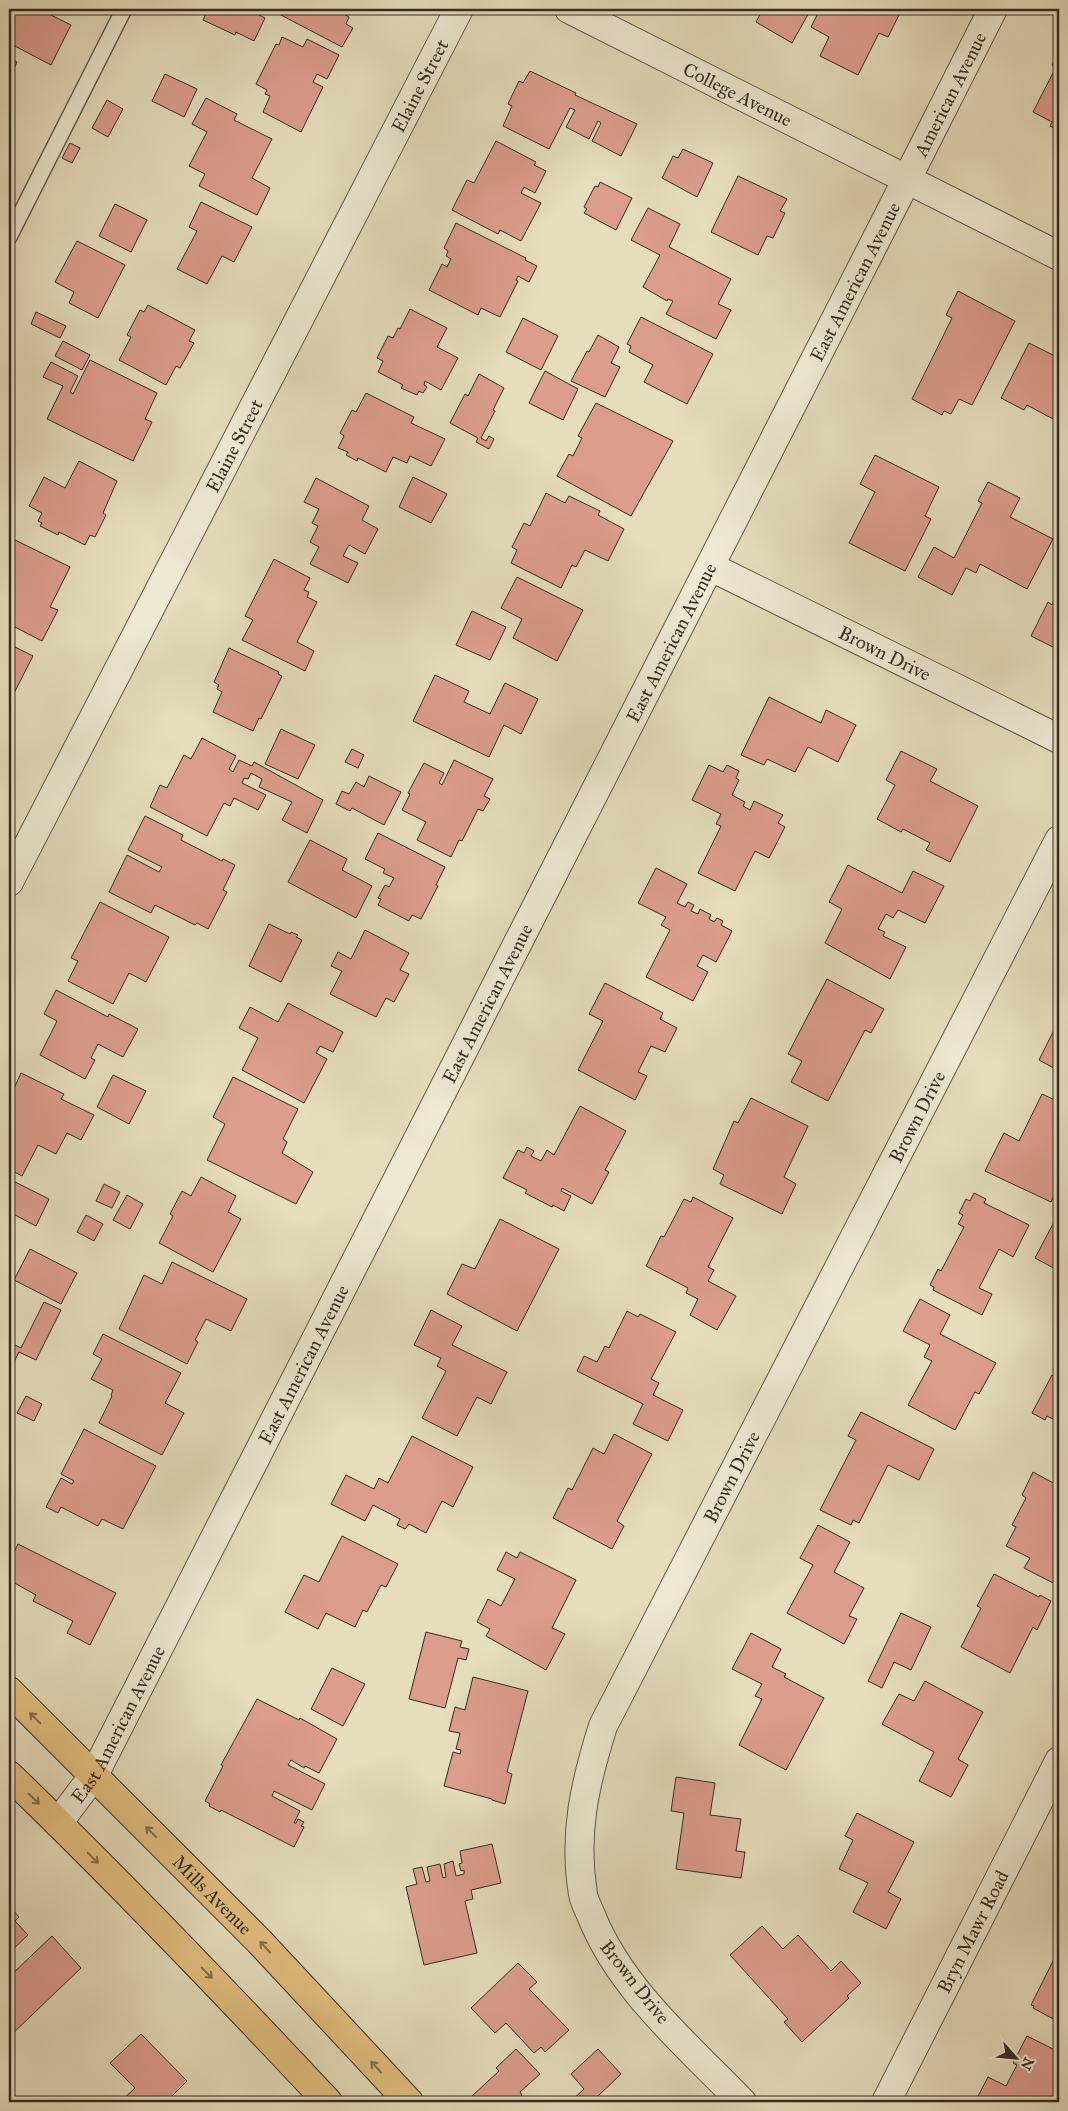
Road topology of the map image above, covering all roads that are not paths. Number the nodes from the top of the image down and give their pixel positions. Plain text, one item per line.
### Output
1 (124, 9) edge
2 (459, 9) edge
3 (569, 9) edge
4 (993, 9) edge
5 (907, 179) junction
6 (9, 237) edge
7 (1059, 256) edge
8 (711, 567) junction
9 (1059, 739) edge
10 (1059, 840) edge
11 (9, 882) edge
12 (9, 1691) edge
13 (1059, 1761) edge
14 (9, 1775) edge
15 (94, 1775) junction
16 (58, 1823) junction
17 (328, 2102) edge
18 (409, 2102) edge
19 (742, 2102) edge
20 (886, 2102) edge

1 - 6 lane
2 - 11 street, Elaine Street
3 - 5 street, College Avenue
4 - 5 street, American Avenue
5 - 7 street, College Avenue
5 - 8 street, East American Avenue
8 - 9 street, Brown Drive
8 - 15 street, East American Avenue
10 - 19 street, Brown Drive
15 -> 12 main road, Mills Avenue
13 - 20 street, Bryn Mawr Road
14 -> 16 main road
15 - 16 street, East American Avenue
18 -> 15 main road, Mills Avenue
16 -> 17 main road

